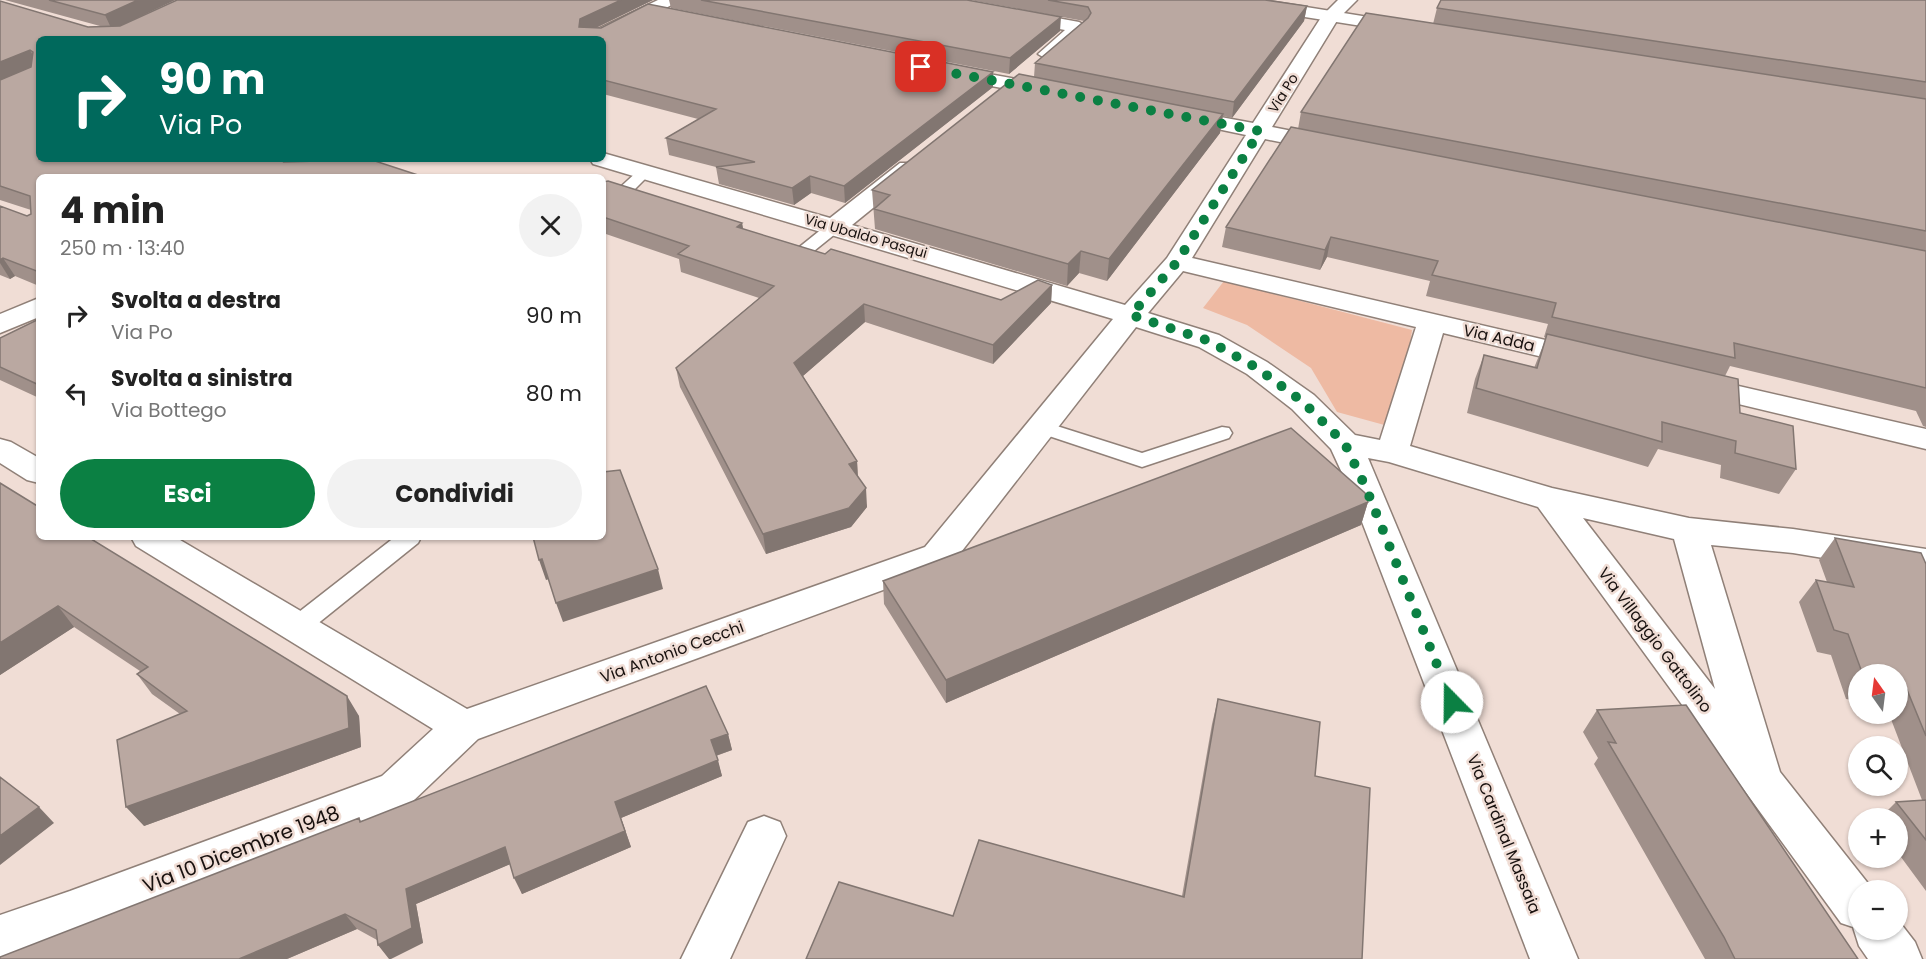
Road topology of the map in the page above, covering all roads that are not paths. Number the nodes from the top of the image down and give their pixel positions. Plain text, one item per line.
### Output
1 (672, 0) edge
2 (929, 0) edge
3 (1229, 0) edge
4 (1339, 8) edge
5 (649, 11) junction
6 (684, 19) edge
7 (1424, 31) edge
8 (597, 36) edge
9 (930, 69) edge
10 (1026, 73) junction
11 (1068, 95) edge
12 (993, 100) edge
13 (1158, 112) edge
14 (1260, 131) junction
15 (1353, 150) edge
16 (928, 152) edge
17 (606, 160) edge
18 (645, 172) junction
19 (655, 206) edge
20 (834, 227) junction
21 (825, 258) edge
22 (1177, 262) junction
23 (36, 307) edge
24 (1131, 315) junction
25 (1432, 322) junction
26 (0, 325) edge
27 (1610, 364) edge
28 (1667, 378) edge
29 (1041, 427) junction
30 (1222, 433) dead end
31 (1926, 439) edge
32 (1345, 444) junction
33 (0, 449) edge
34 (1392, 452) junction
35 (36, 470) edge
36 (1550, 500) junction
37 (1689, 530) junction
38 (153, 540) edge
39 (406, 540) edge
40 (1926, 562) edge
41 (298, 626) junction
42 (463, 727) junction
43 (1761, 780) junction
44 (764, 836) dead end
45 (1848, 894) edge
46 (0, 938) edge
47 (1884, 940) edge
48 (705, 959) edge
49 (1554, 959) edge
50 (1898, 959) edge

1 - 5 street
2 - 10 street
3 - 4 street
4 - 7 street
4 - 14 street, Via Po
5 - 6 street
5 - 8 street
9 - 10 street
10 - 11 street
10 - 12 street
13 - 14 street
14 - 15 street
14 - 22 street, Via Po
16 - 20 street
17 - 18 street, Via Ubaldo Pasqui
18 - 19 lane
18 - 20 street, Via Ubaldo Pasqui
20 - 21 lane
20 - 24 street, Via Ubaldo Pasqui
22 - 24 street, Via Po
22 - 25 street, Via Adda
23 - 26 street
24 - 29 street, Via Antonio Cecchi
24 - 32 street, Via Cardinal Massaia
25 - 27 street, Via Adda
25 - 34 street
28 - 31 street
29 - 30 lane
29 - 42 street, Via Antonio Cecchi
32 - 34 street
32 - 49 street, Via Cardinal Massaia
33 - 35 street
34 - 36 street
36 - 37 street
36 - 43 street, Via Villaggio Gattolino
37 - 40 street
37 - 43 street, Via Villaggio Gattolino
38 - 41 street
39 - 41 lane
41 - 42 street
42 - 46 street, Via 10 Dicembre 1948
43 - 45 street, Via Villaggio Gattolino
44 - 48 street
47 - 50 street

